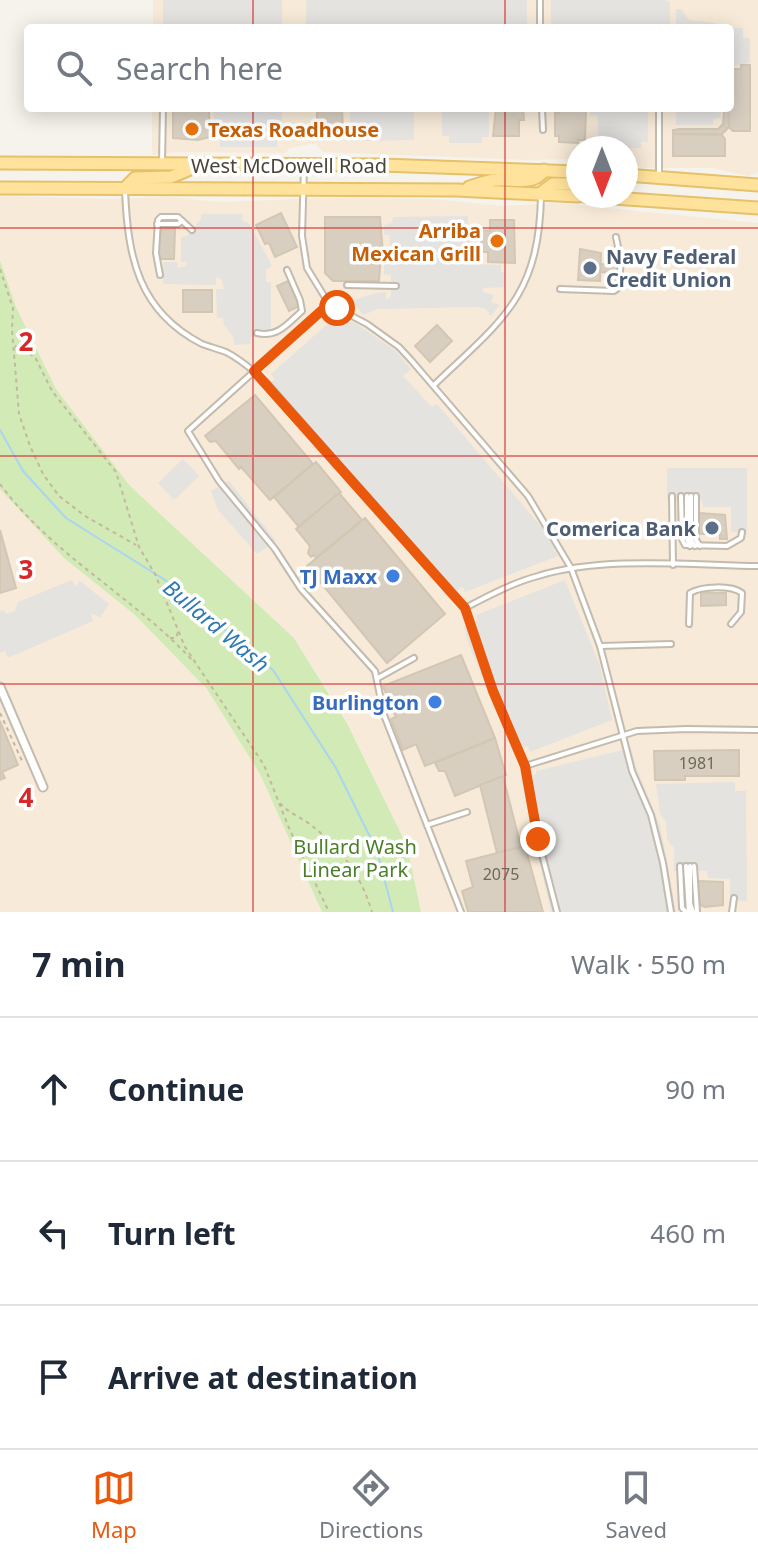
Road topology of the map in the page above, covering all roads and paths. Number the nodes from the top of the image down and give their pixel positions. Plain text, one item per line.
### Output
1 (540, 0) edge
2 (540, 24) edge
3 (163, 112) edge
4 (542, 112) edge
5 (659, 112) edge
6 (543, 130) dead end
7 (0, 163) edge
8 (162, 164) junction
9 (203, 164) junction
10 (304, 165) junction
11 (544, 170) junction
12 (566, 171) edge
13 (638, 176) edge
14 (659, 177) junction
15 (566, 184) edge
16 (758, 185) edge
17 (0, 188) edge
18 (125, 188) junction
19 (303, 189) junction
20 (457, 190) junction
21 (541, 193) junction
22 (566, 195) edge
23 (638, 200) edge
24 (758, 208) edge
25 (192, 230) dead end
26 (616, 237) dead end
27 (0, 269) edge
28 (287, 270) dead end
29 (160, 275) dead end
30 (347, 285) dead end
31 (396, 286) dead end
32 (560, 289) dead end
33 (329, 304) junction
34 (257, 333) dead end
35 (15, 346) junction
36 (25, 350) junction
37 (16, 359) junction
38 (254, 371) junction
39 (434, 386) junction
40 (0, 484) edge
41 (672, 496) dead end
42 (742, 532) dead end
43 (135, 535) junction
44 (131, 542) junction
45 (695, 546) junction
46 (139, 547) junction
47 (673, 565) junction
48 (758, 566) edge
49 (571, 568) junction
50 (465, 608) junction
51 (689, 624) dead end
52 (731, 624) dead end
53 (179, 630) junction
54 (168, 638) junction
55 (671, 644) dead end
56 (600, 646) junction
57 (414, 658) dead end
58 (196, 665) junction
59 (378, 678) junction
60 (0, 687) edge
61 (0, 713) edge
62 (758, 730) edge
63 (621, 734) junction
64 (23, 763) dead end
65 (525, 766) junction
66 (43, 787) dead end
67 (279, 801) junction
68 (467, 812) dead end
69 (294, 814) junction
70 (286, 821) junction
71 (427, 825) junction
72 (734, 898) dead end
73 (329, 912) edge
74 (372, 912) edge
75 (461, 912) edge
76 (557, 912) edge
77 (671, 912) edge
78 (691, 912) edge
79 (732, 912) edge

1 - 2 lane
3 - 8 lane
4 - 6 lane
5 - 14 lane
7 - 8 main road, West McDowell Road
8 - 9 main road, West McDowell Road
9 - 10 main road, West McDowell Road
9 - 18 main road
10 - 11 main road, West McDowell Road
10 - 19 lane
11 - 12 main road, West McDowell Road
11 - 20 main road
13 - 14 main road
14 - 16 main road
15 - 21 main road
17 - 18 main road, West McDowell Road
18 - 19 main road, West McDowell Road
18 - 38 lane
19 - 20 main road, West McDowell Road
19 - 33 lane
20 - 21 main road, West McDowell Road
21 - 22 main road, West McDowell Road
21 - 39 lane
23 - 24 main road, West McDowell Road
25 - 29 lane
26 - 32 lane
27 - 35 path
28 - 34 lane
30 - 31 lane
33 - 38 lane
33 - 39 lane
35 - 36 path
35 - 37 path
36 - 37 path
36 - 43 path
37 - 44 path
38 - 50 lane
38 - 59 lane
39 - 49 lane
40 - 54 path
41 - 47 lane
42 - 45 lane
43 - 44 path
43 - 46 path
44 - 46 path
45 - 45 lane
46 - 53 path
47 - 48 lane
47 - 49 lane
49 - 50 lane
49 - 56 lane
50 - 65 lane
51 - 52 lane
53 - 54 path
53 - 58 path
54 - 58 path
55 - 56 lane
56 - 63 lane
57 - 59 lane
58 - 67 path
59 - 71 lane
60 - 66 street
61 - 64 path
62 - 63 lane
63 - 65 lane
63 - 77 lane
65 - 76 lane
67 - 69 path
67 - 70 path
68 - 71 lane
69 - 70 path
69 - 74 path
70 - 73 path
71 - 75 lane
72 - 79 lane
78 - 78 lane

